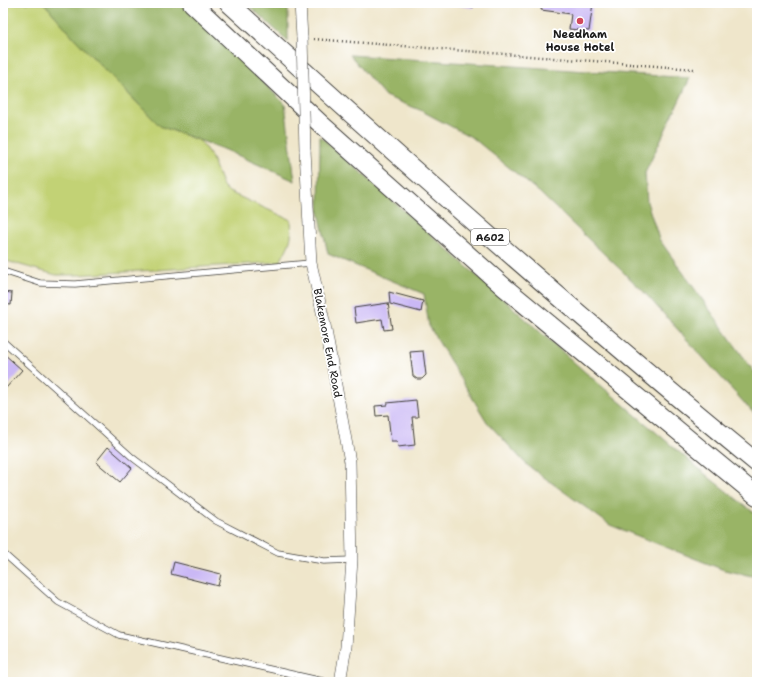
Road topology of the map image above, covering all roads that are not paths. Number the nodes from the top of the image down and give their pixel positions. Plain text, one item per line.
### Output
1 (192, 3) edge
2 (229, 3) edge
3 (300, 3) edge
4 (311, 263) junction
5 (3, 271) edge
6 (3, 341) edge
7 (757, 463) edge
8 (757, 496) edge
9 (3, 553) edge
10 (352, 560) junction
11 (327, 682) edge
12 (340, 682) edge

1 - 8 main road, A602
2 - 7 main road, A602
3 - 4 street, Blakemore End Road, bridge
4 - 5 lane
4 - 10 street, Blakemore End Road
6 - 10 lane
9 - 11 lane
10 - 12 street, Blakemore End Road

